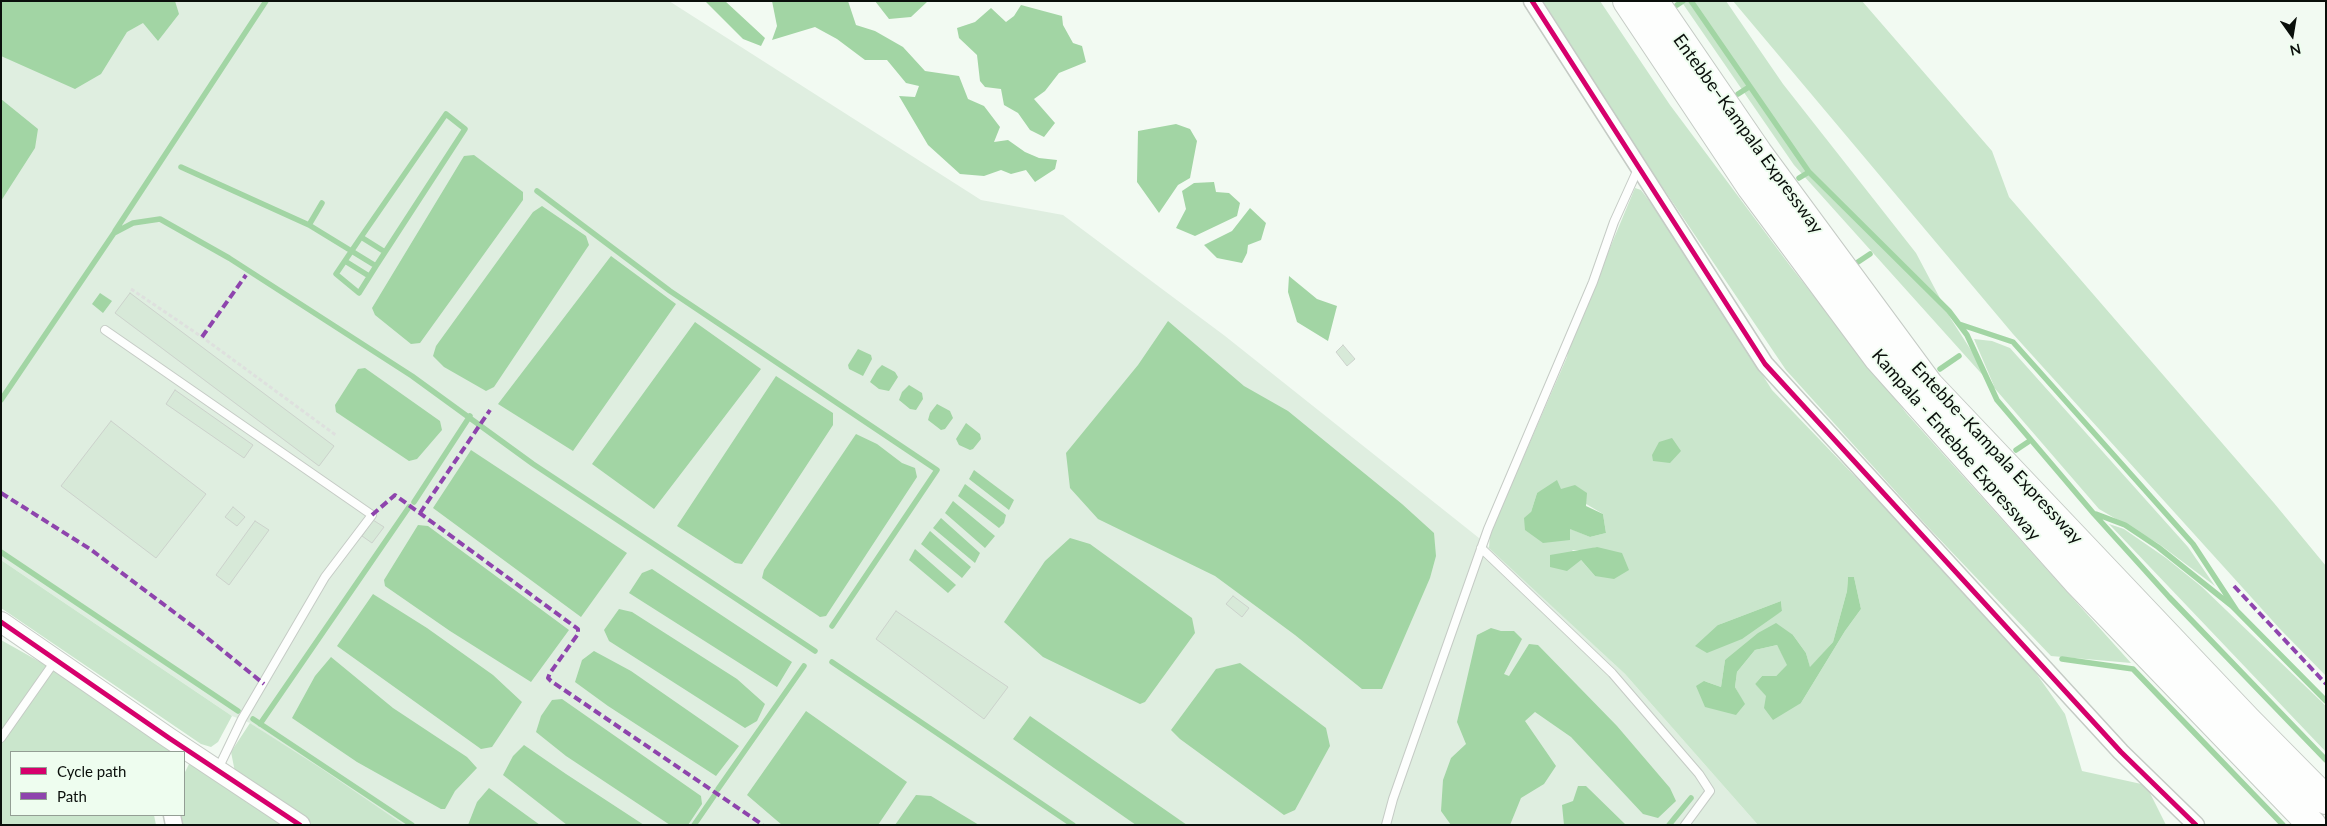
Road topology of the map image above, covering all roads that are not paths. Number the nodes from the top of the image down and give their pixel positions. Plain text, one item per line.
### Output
1 (1532, 1) edge
2 (1615, 1) edge
3 (1627, 1) edge
4 (1654, 1) edge
5 (1644, 29) junction
6 (1638, 169) junction
7 (105, 330) dead end
8 (1481, 548) junction
9 (1, 622) edge
10 (57, 659) junction
11 (1, 738) edge
12 (169, 745) edge
13 (181, 751) edge
14 (185, 753) edge
15 (218, 769) junction
16 (2326, 800) edge
17 (300, 825) edge
18 (1386, 825) edge
19 (1685, 825) edge
20 (2196, 825) edge
21 (2312, 825) edge

1 - 6 street
2 - 5 highway
3 - 5 highway, Kampala - Entebbe Expressway
4 - 16 highway, Entebbe–Kampala Expressway
5 - 21 highway, Kampala - Entebbe Expressway
6 - 8 lane
6 - 20 street
7 - 15 lane
8 - 18 lane
8 - 19 lane
9 - 10 street
10 - 11 lane
10 - 12 street
12 - 13 street
14 - 15 street
15 - 17 street

